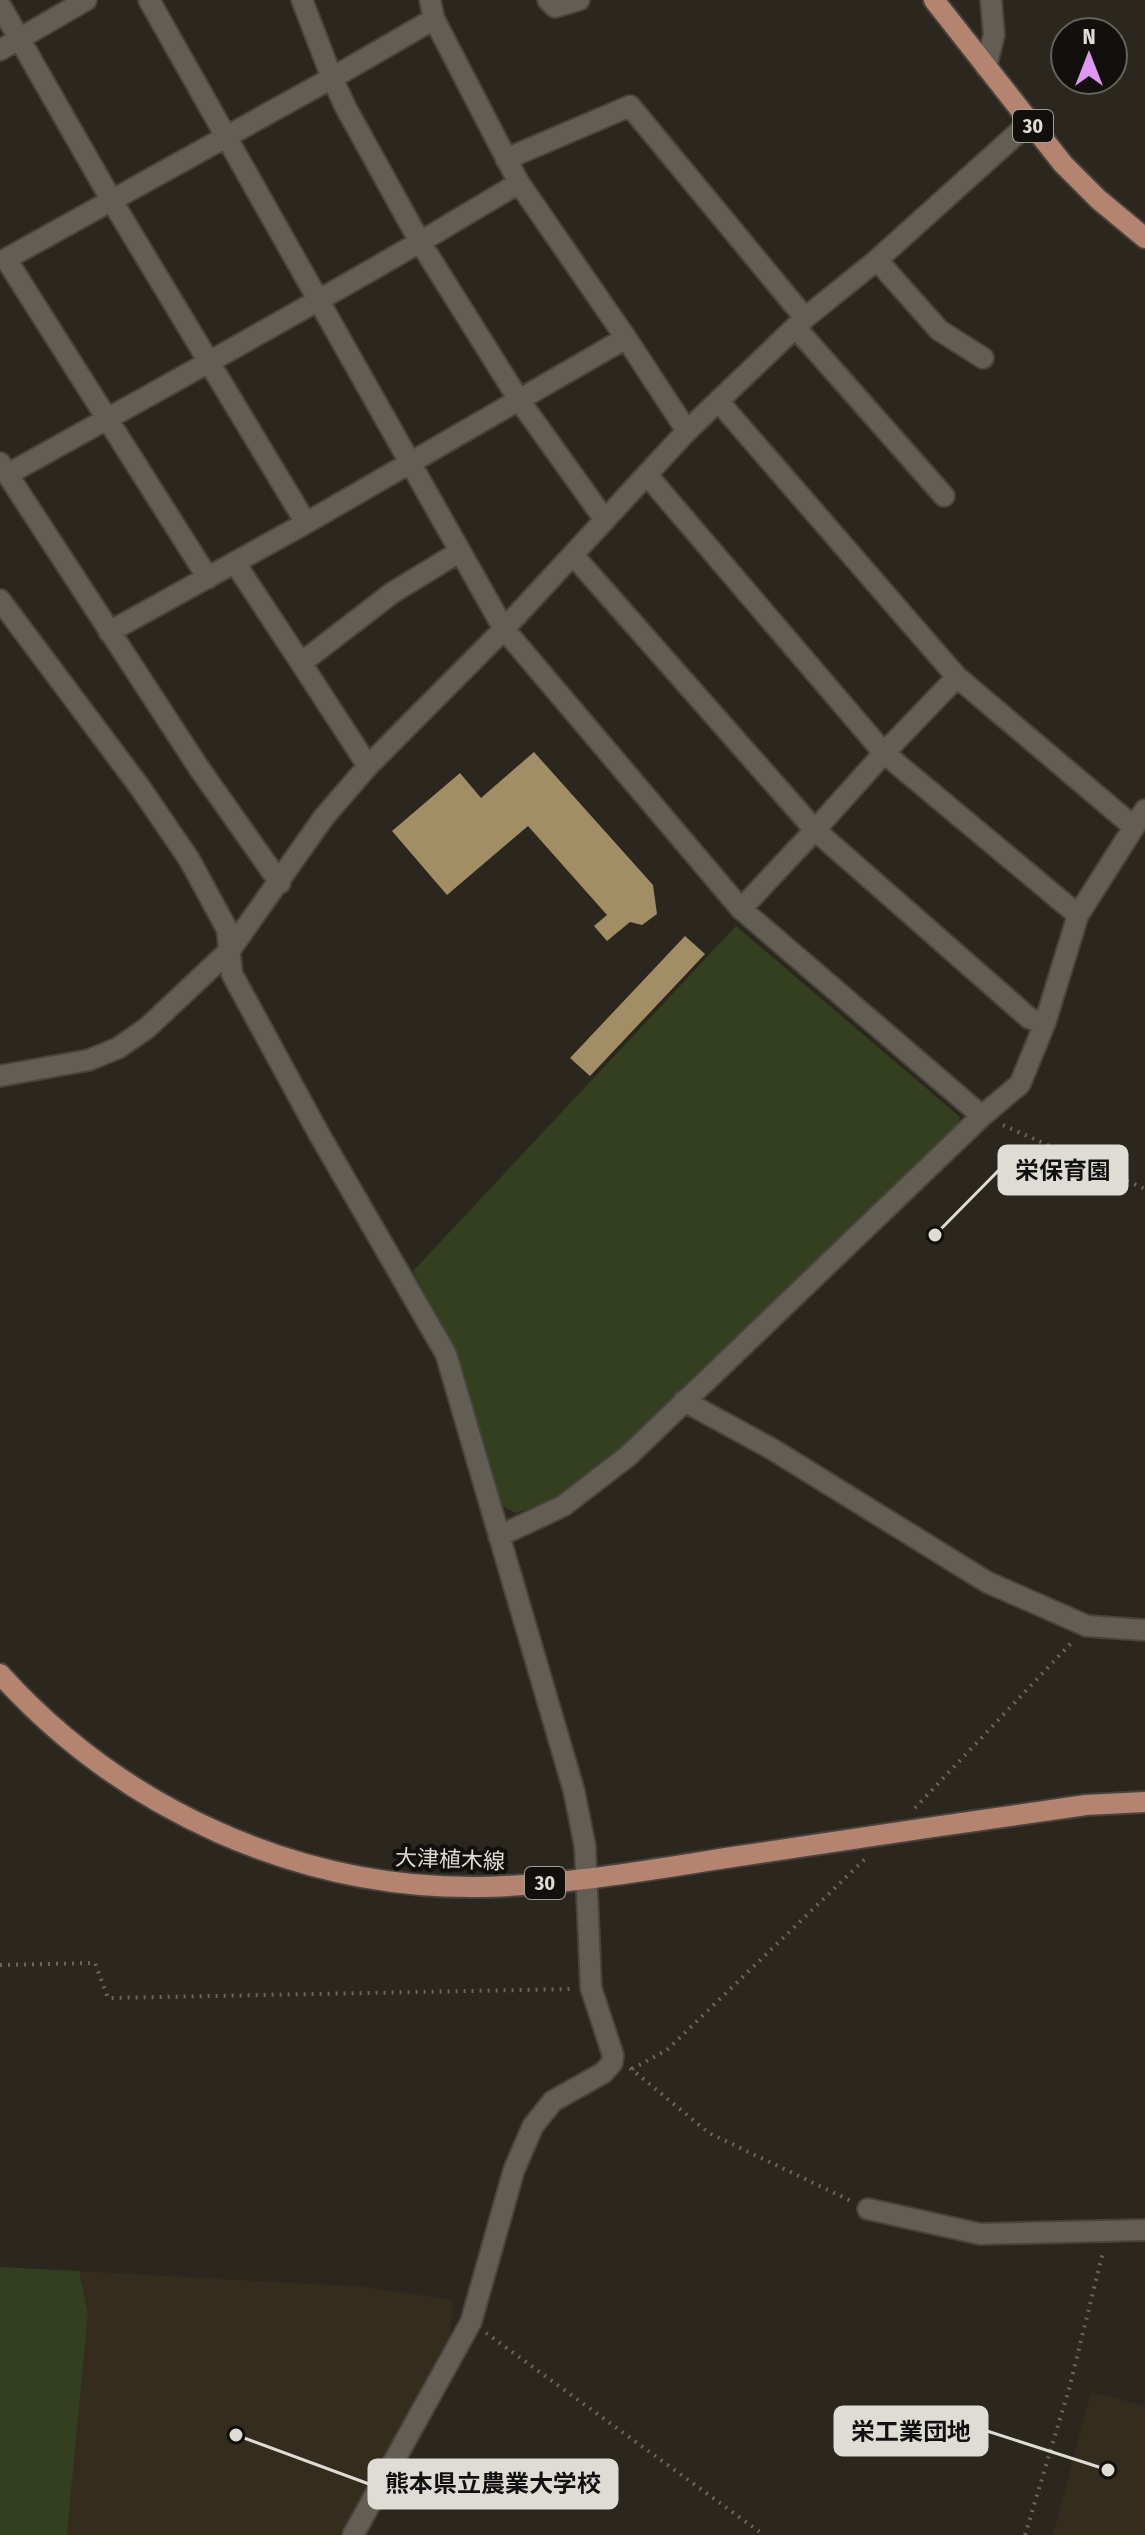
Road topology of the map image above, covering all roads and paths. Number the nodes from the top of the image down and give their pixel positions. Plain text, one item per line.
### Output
1 (86, 0) edge
2 (149, 0) edge
3 (302, 0) edge
4 (548, 0) edge
5 (579, 0) edge
6 (934, 0) edge
7 (991, 0) edge
8 (0, 5) edge
9 (432, 10) edge
10 (18, 40) junction
11 (0, 50) edge
12 (986, 67) junction
13 (332, 78) junction
14 (1030, 122) junction
15 (226, 137) junction
16 (506, 159) junction
17 (519, 183) junction
18 (112, 201) junction
19 (1145, 238) edge
20 (420, 242) junction
21 (2, 257) edge
22 (877, 260) junction
23 (319, 300) junction
24 (801, 323) junction
25 (626, 338) junction
26 (983, 358) dead end
27 (209, 362) junction
28 (519, 400) junction
29 (719, 402) junction
30 (108, 419) junction
31 (687, 431) junction
32 (409, 464) junction
33 (4, 468) edge
34 (647, 475) junction
35 (944, 496) dead end
36 (605, 520) junction
37 (306, 523) junction
38 (459, 552) junction
39 (573, 555) junction
40 (235, 563) junction
41 (208, 578) junction
42 (0, 600) edge
43 (504, 629) junction
44 (109, 632) junction
45 (301, 663) junction
46 (957, 677) junction
47 (884, 753) junction
48 (368, 766) junction
49 (1140, 819) edge
50 (815, 830) junction
51 (280, 883) junction
52 (741, 909) junction
53 (1078, 915) junction
54 (230, 950) junction
55 (1045, 1023) junction
56 (0, 1076) edge
57 (982, 1116) junction
58 (1145, 1189) edge
59 (684, 1401) junction
60 (499, 1536) junction
61 (1145, 1630) edge
62 (0, 1674) edge
63 (1145, 1802) edge
64 (587, 1879) junction
65 (0, 1965) edge
66 (591, 1988) junction
67 (632, 2069) dead end
68 (868, 2209) joint
69 (1109, 2229) junction
70 (1145, 2230) edge
71 (471, 2322) junction
72 (353, 2535) edge
73 (764, 2535) edge
74 (1025, 2535) edge

1 - 10 street
2 - 15 street
3 - 13 street
4 - 5 street
6 - 12 main road, 30
7 - 12 street
8 - 10 street
9 - 13 street
9 - 16 street
10 - 11 street
10 - 18 street
12 - 14 main road, 30
13 - 15 street
13 - 20 street
14 - 19 main road, 30
14 - 22 street
15 - 18 street
15 - 23 street
16 - 17 street
16 - 24 street
17 - 20 street
17 - 25 street
18 - 21 street
18 - 27 street
20 - 23 street
20 - 28 street
21 - 30 street
22 - 24 street
22 - 26 street
23 - 27 street
23 - 32 street
24 - 29 street
24 - 35 street
25 - 28 street
25 - 31 street
27 - 30 street
27 - 37 street
28 - 32 street
28 - 36 street
29 - 31 street
29 - 46 street
30 - 33 street
30 - 41 street
31 - 34 street
32 - 37 street
32 - 38 street
33 - 44 street
34 - 36 street
34 - 47 street
36 - 39 street
37 - 40 street
38 - 43 street
38 - 45 street
39 - 43 street
39 - 50 street
40 - 41 street
40 - 45 street
41 - 44 street
42 - 54 street
43 - 48 street
43 - 52 street
44 - 51 street
45 - 48 street
46 - 47 street
46 - 49 street
47 - 50 street
47 - 53 street
48 - 51 street
49 - 53 street
50 - 52 street
50 - 55 street
51 - 54 street
52 - 57 street
53 - 55 street
54 - 56 street
54 - 60 street
55 - 57 street
57 - 58 path
57 - 59 street
59 - 60 street
59 - 61 street
60 - 64 street
62 - 64 main road, 大津植木線 / 30
63 - 64 main road, 大津植木線 / 30
64 - 66 street
65 - 66 path
66 - 71 street
67 - 68 path
68 - 69 street
69 - 70 street
69 - 74 path
71 - 72 street
71 - 73 path

